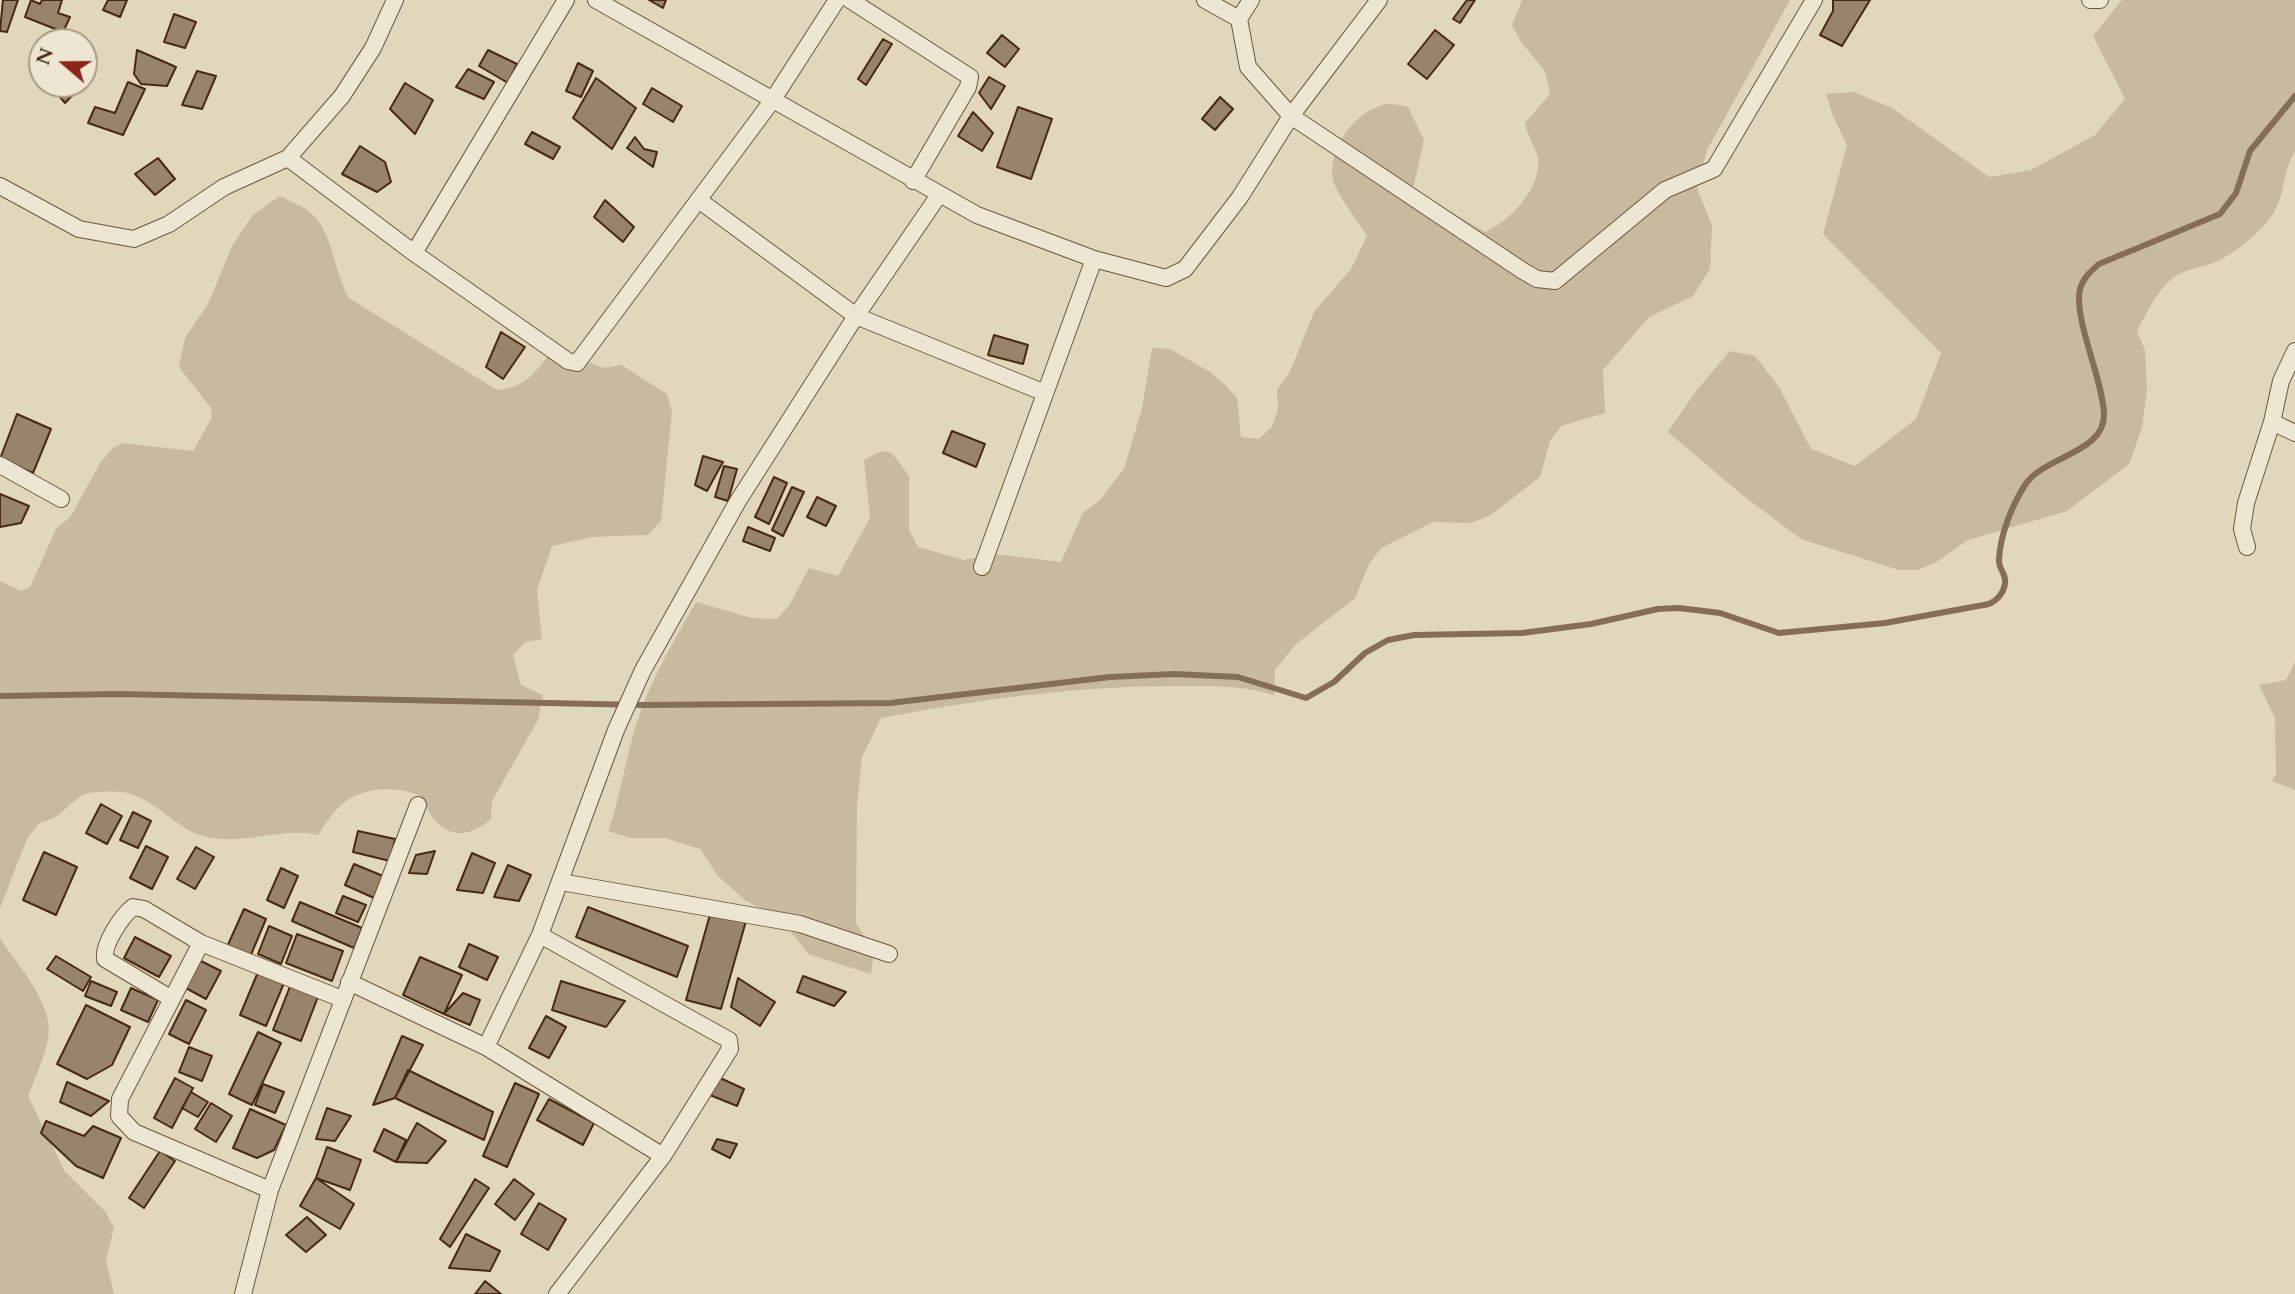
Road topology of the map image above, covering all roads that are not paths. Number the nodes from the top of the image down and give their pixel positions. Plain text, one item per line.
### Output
1 (395, 0) edge
2 (566, 0) edge
3 (596, 0) edge
4 (837, 0) edge
5 (850, 0) edge
6 (1205, 0) edge
7 (1251, 0) edge
8 (1379, 0) edge
9 (1814, 0) edge
10 (2090, 0) edge
11 (2100, 0) edge
12 (1239, 19) junction
13 (772, 101) junction
14 (1291, 116) junction
15 (288, 158) junction
16 (913, 180) junction
17 (0, 186) edge
18 (939, 195) junction
19 (700, 201) junction
20 (414, 253) junction
21 (1094, 259) junction
22 (856, 316) junction
23 (2295, 351) edge
24 (1045, 393) junction
25 (2272, 422) junction
26 (2295, 432) edge
27 (0, 465) edge
28 (61, 499) dead end
29 (2246, 547) dead end
30 (982, 567) dead end
31 (418, 805) dead end
32 (561, 882) junction
33 (540, 935) junction
34 (201, 943) junction
35 (889, 954) dead end
36 (349, 982) junction
37 (172, 999) junction
38 (342, 999) junction
39 (486, 1047) junction
40 (663, 1157) junction
41 (270, 1190) junction
42 (243, 1294) edge
43 (557, 1294) edge

1 - 15 street
2 - 20 street
3 - 13 street
4 - 13 street
5 - 16 street
6 - 12 street
7 - 12 street
8 - 14 street
9 - 14 street
10 - 11 street
12 - 14 street
13 - 16 street
13 - 19 street
14 - 21 street
15 - 17 street
15 - 20 street
16 - 18 street
18 - 21 street
18 - 22 street
19 - 20 street
19 - 22 street
21 - 24 street
22 - 24 street
22 - 32 street
23 - 25 street
24 - 30 street
25 - 26 street
25 - 29 street
27 - 28 street
31 - 36 street
32 - 33 street
32 - 35 street
33 - 39 street
33 - 40 street
34 - 37 street
34 - 37 street
34 - 38 street
36 - 38 street
36 - 39 street
37 - 41 street
38 - 41 street
39 - 40 street
40 - 43 street
41 - 42 street

